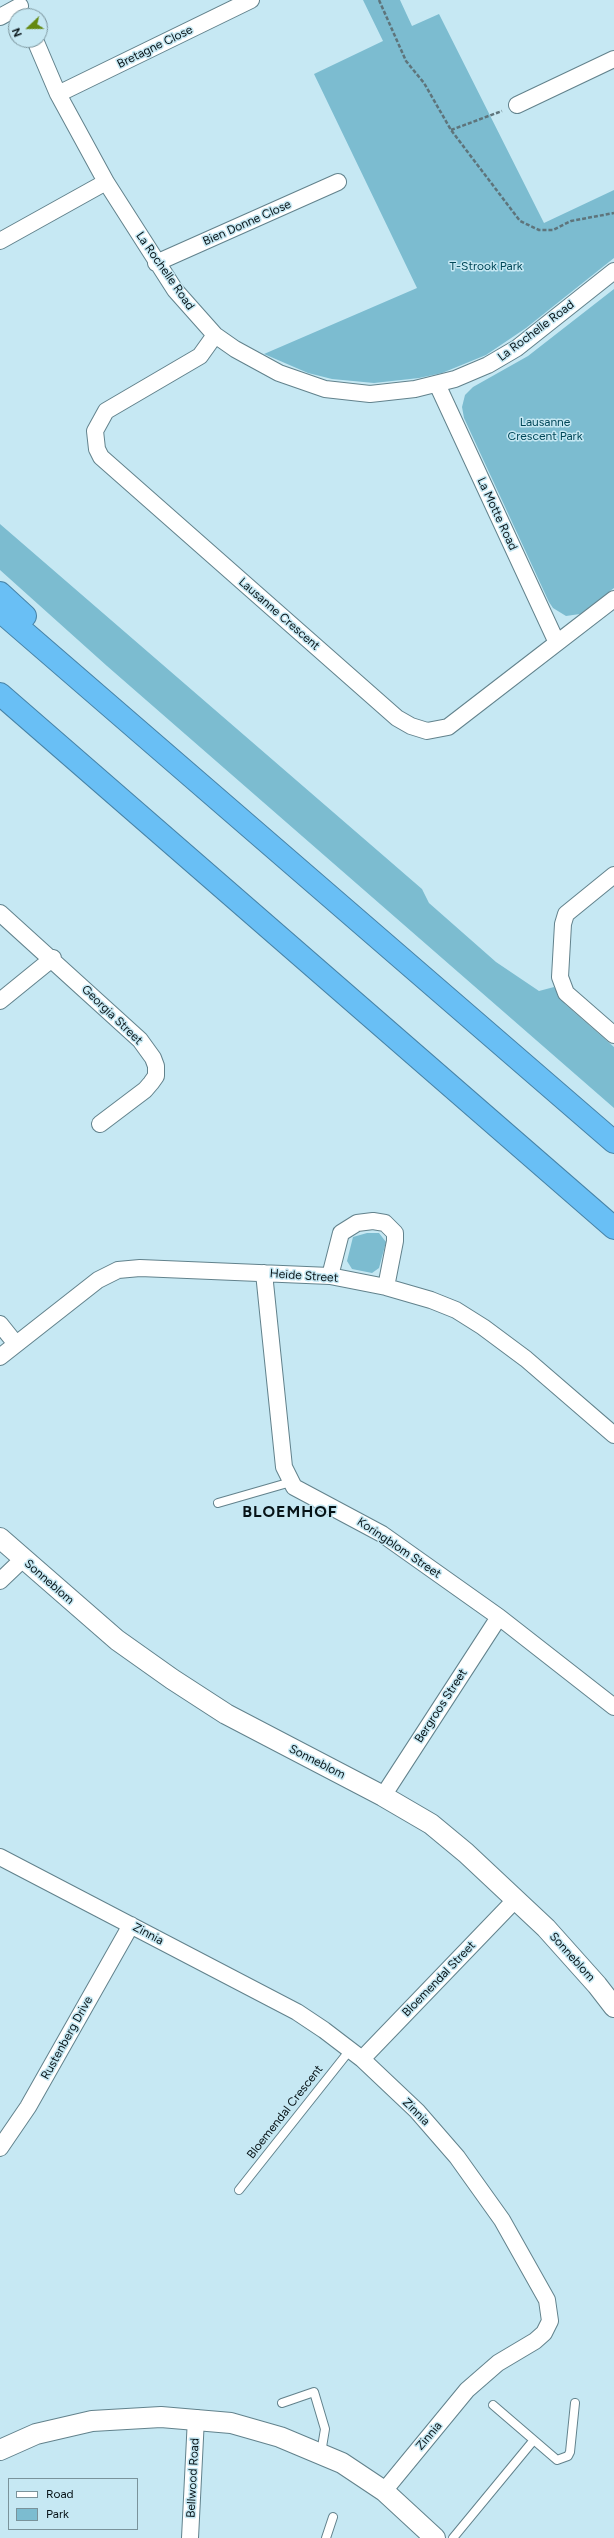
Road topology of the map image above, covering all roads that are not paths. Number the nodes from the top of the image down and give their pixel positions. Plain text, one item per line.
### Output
1 (252, 0) edge
2 (21, 7) edge
3 (0, 17) edge
4 (38, 48) edge
5 (614, 59) edge
6 (58, 94) junction
7 (517, 105) road end
8 (106, 182) junction
9 (338, 182) dead end
10 (0, 241) edge
11 (156, 263) junction
12 (614, 271) edge
13 (215, 335) junction
14 (437, 384) junction
15 (0, 593) edge
16 (614, 598) edge
17 (0, 611) edge
18 (557, 643) junction
19 (0, 694) edge
20 (107, 703) junction
21 (614, 874) edge
22 (0, 913) edge
23 (53, 958) junction
24 (0, 1001) edge
25 (614, 1035) edge
26 (100, 1124) dead end
27 (614, 1142) edge
28 (614, 1228) edge
29 (264, 1273) junction
30 (330, 1276) junction
31 (386, 1287) junction
32 (0, 1324) edge
33 (16, 1344) junction
34 (0, 1357) edge
35 (614, 1434) edge
36 (291, 1482) junction
37 (218, 1503) dead end
38 (0, 1538) edge
39 (22, 1560) junction
40 (0, 1581) edge
41 (499, 1617) junction
42 (614, 1707) edge
43 (383, 1796) junction
44 (0, 1857) edge
45 (516, 1899) junction
46 (131, 1924) junction
47 (614, 2008) edge
48 (356, 2054) junction
49 (0, 2148) edge
50 (240, 2190) dead end
51 (282, 2403) dead end
52 (575, 2403) dead end
53 (493, 2406) dead end
54 (196, 2418) junction
55 (533, 2441) junction
56 (0, 2450) edge
57 (321, 2453) junction
58 (384, 2491) junction
59 (333, 2517) dead end
60 (190, 2538) edge
61 (326, 2538) edge
62 (435, 2538) edge
63 (452, 2538) edge

1 - 6 street, Bretagne Close
2 - 3 street
4 - 6 street, La Rochelle Road
5 - 7 street
6 - 8 street, La Rochelle Road
8 - 10 street
8 - 11 street, La Rochelle Road
9 - 11 street, Bien Donne Close
11 - 13 street, La Rochelle Road
12 - 14 street, La Rochelle Road
13 - 14 street, La Rochelle Road
13 - 18 street, Lausanne Crescent
14 - 18 street, La Motte Road
15 - 20 highway
16 - 18 street, Lausanne Crescent
17 - 20 highway
19 - 28 highway
20 - 27 highway
21 - 25 street
22 - 23 street, Georgia Street
23 - 24 street
23 - 26 street, Georgia Street
29 - 30 street, Heide Street
29 - 33 street, Heide Street
29 - 36 street, Koringblom Street
30 - 31 street, Heide Street
30 - 31 street
31 - 35 street, Heide Street
32 - 33 street
33 - 34 street, Heide Street
36 - 37 lane
36 - 41 street, Koringblom Street
38 - 39 street, Sonneblom
39 - 40 street
39 - 43 street, Sonneblom
41 - 42 street, Koringblom Street
41 - 43 street, Bergroos Street
43 - 45 street, Sonneblom
44 - 46 street, Zinnia
45 - 47 street, Sonneblom
45 - 48 street, Bloemendal Street
46 - 48 street, Zinnia
46 - 49 street, Rustenberg Drive
48 - 50 lane, Bloemendal Crescent
48 - 58 street, Zinnia
51 - 57 lane
52 - 55 lane
53 - 55 lane
54 - 56 street
54 - 57 street
54 - 60 street, Bellwood Road
55 - 63 lane
57 - 58 street
58 - 62 street
59 - 61 lane

